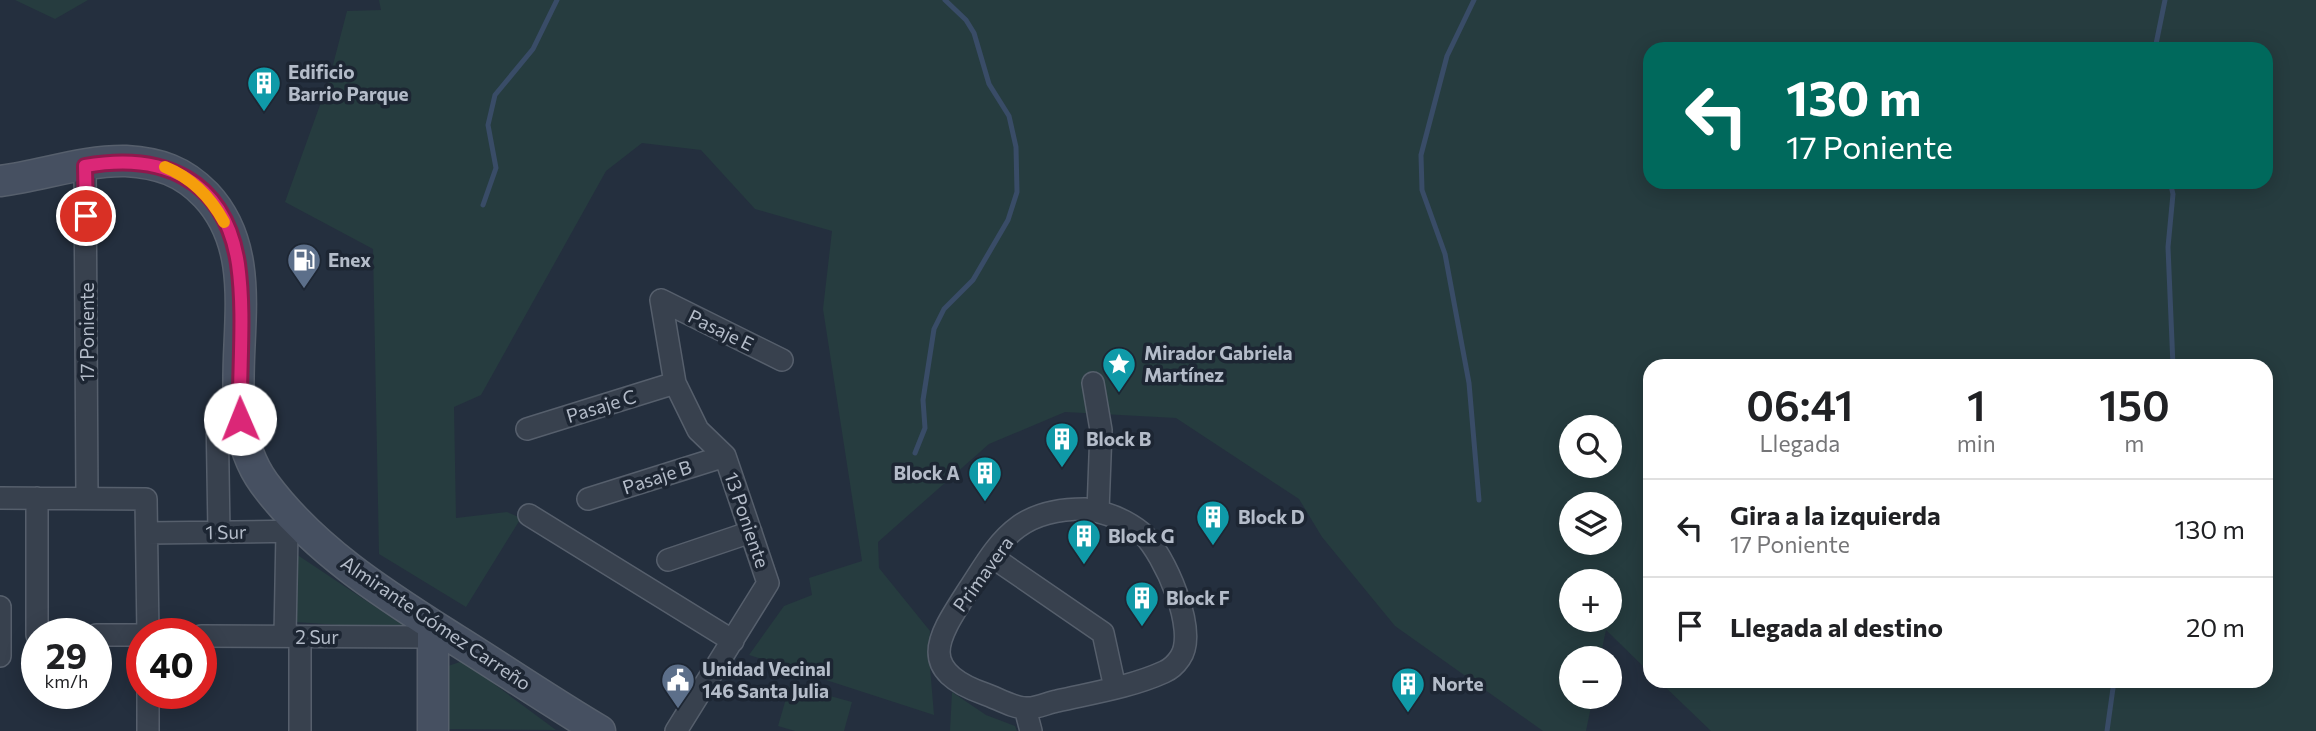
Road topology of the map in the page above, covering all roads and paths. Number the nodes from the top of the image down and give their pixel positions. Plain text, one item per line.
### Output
1 (85, 166) junction
2 (0, 181) edge
3 (661, 300) joint
4 (782, 360) dead end
5 (674, 383) junction
6 (1093, 383) dead end
7 (218, 411) dead end
8 (527, 429) dead end
9 (725, 456) junction
10 (0, 498) edge
11 (37, 498) junction
12 (87, 498) junction
13 (588, 499) dead end
14 (1098, 511) junction
15 (529, 515) dead end
16 (296, 531) junction
17 (219, 532) junction
18 (751, 532) junction
19 (147, 533) junction
20 (991, 556) junction
21 (668, 561) dead end
22 (0, 607) edge
23 (37, 607) junction
24 (37, 618) edge
25 (148, 618) edge
26 (433, 631) junction
27 (0, 635) edge
28 (21, 635) edge
29 (217, 636) edge
30 (292, 637) junction
31 (733, 641) junction
32 (0, 656) edge
33 (1115, 688) junction
34 (1026, 708) junction
35 (148, 709) edge
36 (148, 731) edge
37 (300, 731) edge
38 (433, 731) edge
39 (600, 731) edge
40 (676, 731) edge
41 (1031, 731) edge

1 - 2 street, Almirante Gómez Carreño
1 - 12 street, 17 Poniente
1 - 16 street, Almirante Gómez Carreño
3 - 4 street, Pasaje E
3 - 5 street, 13 Poniente
5 - 8 street, Pasaje C
5 - 9 street, 13 Poniente
6 - 14 street
7 - 17 street
9 - 13 street, Pasaje B
9 - 18 street, 13 Poniente
10 - 11 street
11 - 12 street
11 - 23 street
12 - 19 street
14 - 20 street, Primavera
14 - 33 street, Primavera
15 - 31 street
16 - 17 street, 1 Sur
16 - 26 street, Almirante Gómez Carreño
16 - 30 street
17 - 19 street, 1 Sur
18 - 21 street
18 - 31 street, 13 Poniente
19 - 25 street
20 - 33 street
20 - 34 street, Primavera
22 - 23 street
22 - 27 street
23 - 24 street
26 - 30 street, 2 Sur
26 - 38 street
26 - 39 street, Almirante Gómez Carreño
27 - 28 street
27 - 32 street
29 - 30 street, 2 Sur
30 - 37 street
31 - 40 street, 13 Poniente
33 - 34 street, Primavera
34 - 41 street
35 - 36 street

